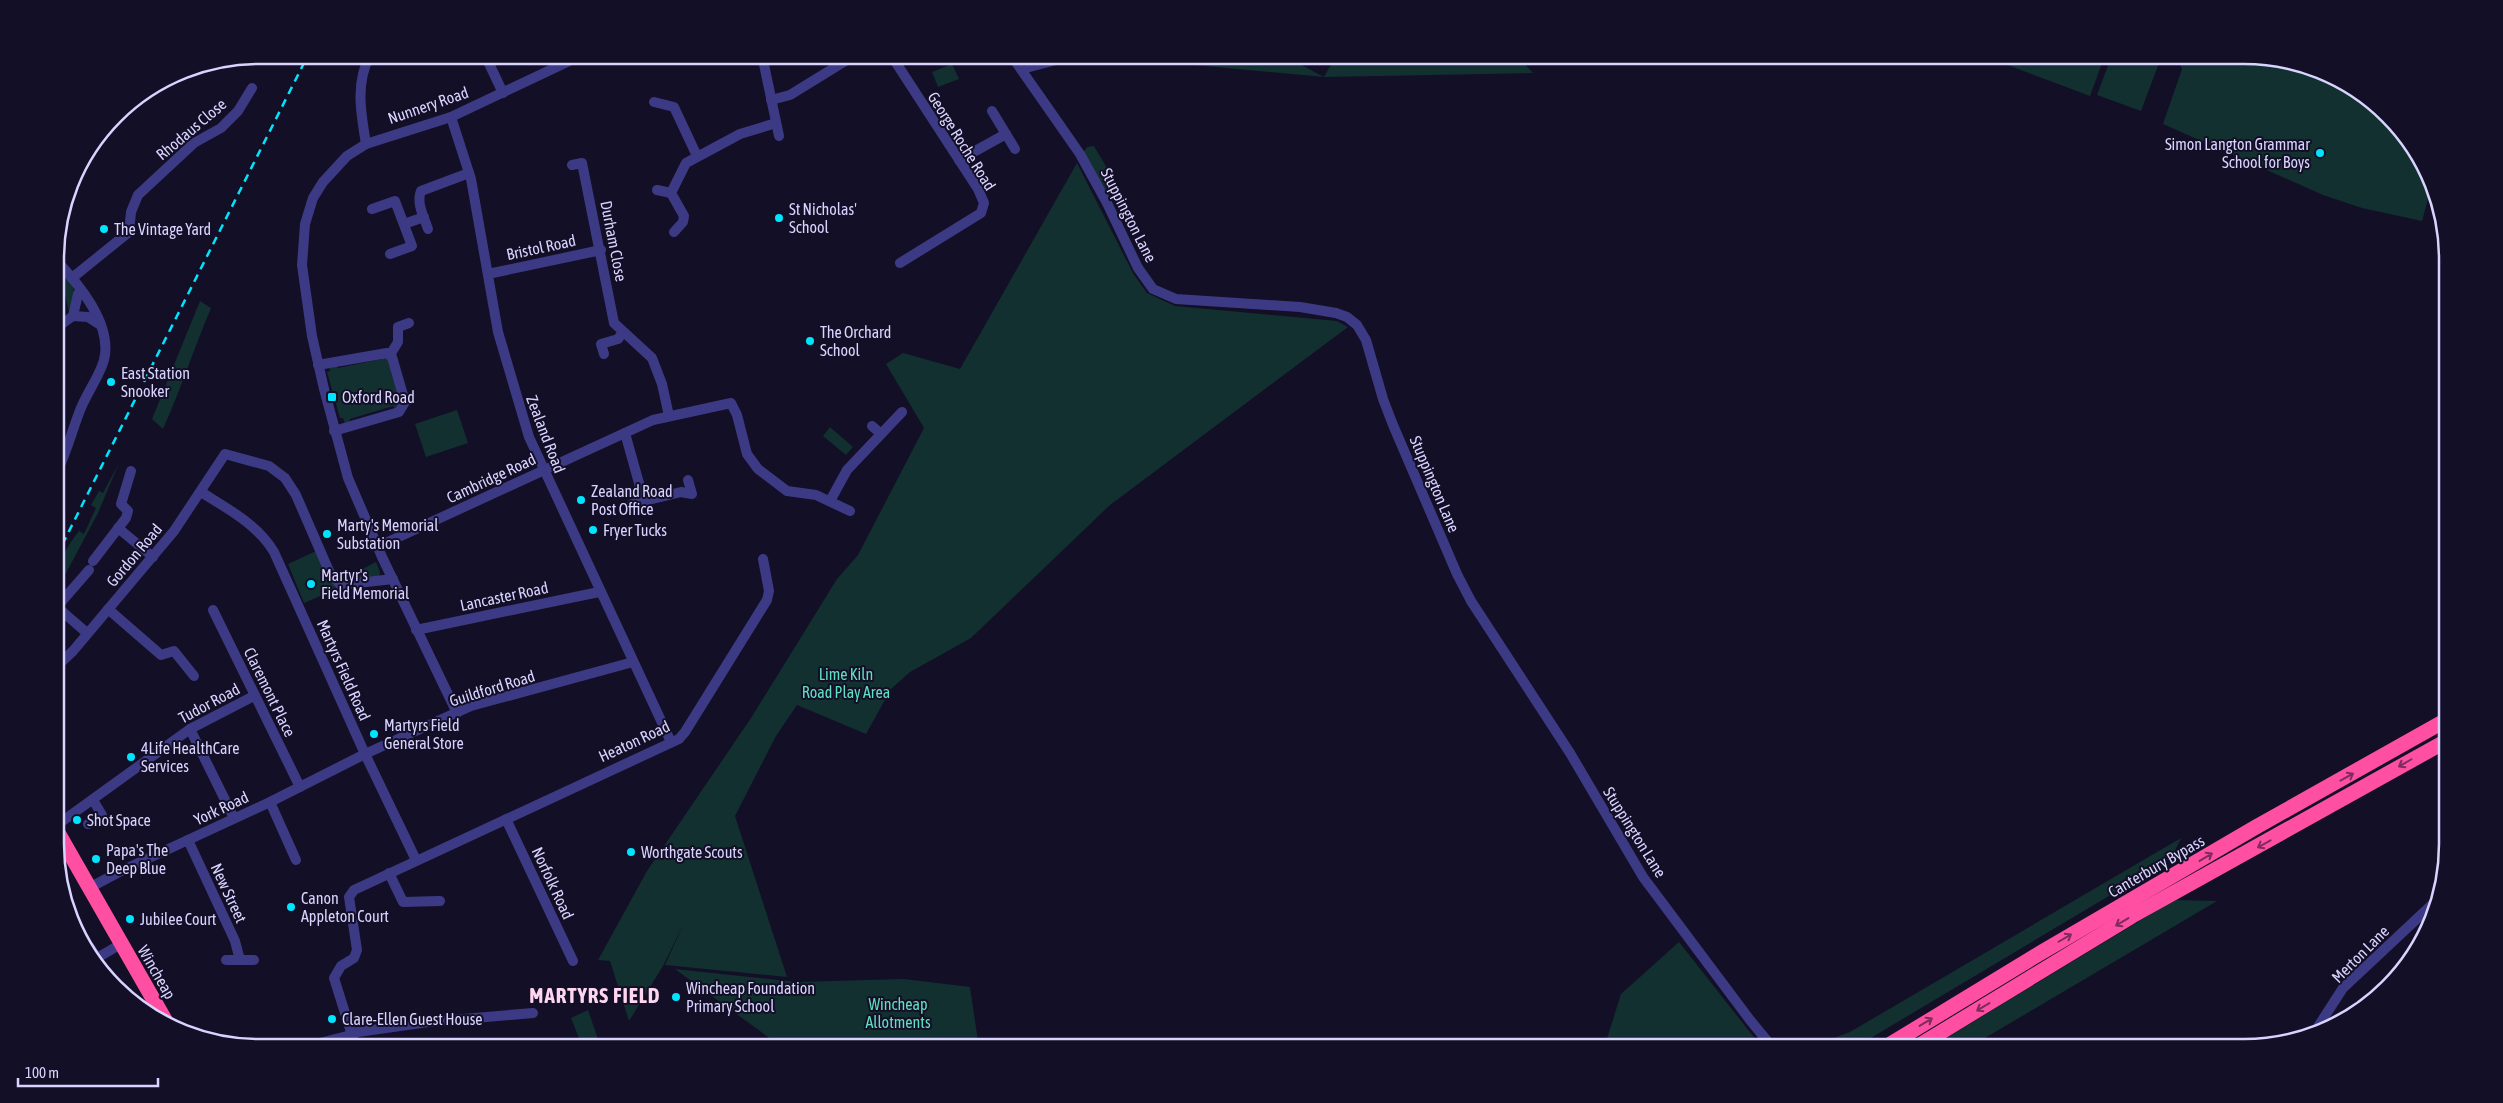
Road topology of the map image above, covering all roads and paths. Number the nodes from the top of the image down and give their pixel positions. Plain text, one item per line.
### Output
1 (365, 64) edge
2 (489, 64) edge
3 (563, 64) edge
4 (764, 64) edge
5 (840, 64) edge
6 (896, 64) edge
7 (1018, 64) edge
8 (1041, 64) edge
9 (1022, 69) junction
10 (252, 88) dead end
11 (502, 93) junction
12 (771, 100) junction
13 (654, 102) dead end
14 (992, 111) dead end
15 (451, 117) junction
16 (776, 124) junction
17 (1006, 134) junction
18 (779, 136) dead end
19 (366, 144) junction
20 (1015, 149) dead end
21 (697, 156) junction
22 (959, 160) junction
23 (572, 166) dead end
24 (468, 173) junction
25 (657, 190) dead end
26 (671, 193) junction
27 (372, 210) dead end
28 (424, 217) junction
29 (404, 224) junction
30 (428, 229) dead end
31 (674, 232) dead end
32 (601, 250) junction
33 (390, 254) dead end
34 (900, 263) dead end
35 (64, 268) edge
36 (488, 274) junction
37 (72, 278) junction
38 (78, 294) dead end
39 (73, 316) junction
40 (64, 322) edge
41 (409, 323) dead end
42 (99, 324) junction
43 (623, 332) junction
44 (604, 354) dead end
45 (390, 356) junction
46 (318, 365) junction
47 (902, 412) dead end
48 (669, 416) junction
49 (872, 426) dead end
50 (334, 431) junction
51 (625, 433) junction
52 (880, 433) junction
53 (64, 457) edge
54 (131, 470) dead end
55 (543, 471) junction
56 (688, 480) dead end
57 (201, 492) junction
58 (644, 501) junction
59 (830, 501) junction
60 (632, 504) dead end
61 (850, 511) dead end
62 (118, 528) junction
63 (377, 547) junction
64 (152, 557) junction
65 (763, 559) dead end
66 (392, 580) junction
67 (599, 592) junction
68 (64, 599) edge
69 (108, 609) junction
70 (214, 609) dead end
71 (64, 613) edge
72 (416, 630) junction
73 (87, 633) junction
74 (64, 658) edge
75 (633, 662) junction
76 (194, 676) dead end
77 (254, 696) junction
78 (456, 713) junction
79 (2439, 724) edge
80 (190, 729) junction
81 (671, 742) junction
82 (2439, 745) edge
83 (365, 754) junction
84 (300, 787) junction
85 (93, 800) junction
86 (270, 802) junction
87 (234, 818) junction
88 (506, 818) junction
89 (64, 820) edge
90 (88, 824) dead end
91 (188, 840) junction
92 (64, 844) edge
93 (296, 860) dead end
94 (416, 860) junction
95 (389, 873) junction
96 (88, 888) junction
97 (440, 901) dead end
98 (2429, 908) edge
99 (121, 944) junction
100 (99, 957) edge
101 (226, 960) dead end
102 (240, 960) junction
103 (254, 960) dead end
104 (573, 961) dead end
105 (161, 1013) edge
106 (533, 1013) dead end
107 (2320, 1023) edge
108 (351, 1034) junction
109 (333, 1039) edge
110 (353, 1039) edge
111 (1766, 1039) edge
112 (1899, 1039) edge
113 (1930, 1039) edge

1 - 19 street
2 - 11 street
3 - 11 street, Nunnery Road
4 - 12 street
5 - 12 street
6 - 22 street, George Roche Road
7 - 9 street, Stuppington Lane
8 - 9 street
9 - 111 street, Stuppington Lane
10 - 37 street, Rhodaus Close
11 - 15 street, Nunnery Road
12 - 16 street
13 - 21 street
14 - 17 street
15 - 19 street, Nunnery Road
15 - 24 street, Zealand Road
16 - 18 street
16 - 21 street
17 - 20 street
17 - 22 street
19 - 46 street
21 - 26 street
22 - 34 street, George Roche Road
23 - 32 street, Durham Close
24 - 28 street
24 - 36 street, Zealand Road
25 - 26 street
26 - 31 street
27 - 29 street
28 - 29 street
28 - 30 street
29 - 33 street
32 - 36 street, Bristol Road
32 - 43 street, Durham Close
35 - 37 street
36 - 55 street, Zealand Road
37 - 42 street
38 - 39 street
39 - 40 street
39 - 42 street
41 - 45 street
42 - 53 street
43 - 44 street
43 - 48 street, Durham Close
45 - 46 street
45 - 50 street
46 - 50 street
47 - 52 street
48 - 51 street, Cambridge Road
48 - 59 street, Cambridge Road
49 - 52 street
50 - 63 street
51 - 55 street, Cambridge Road
51 - 58 street
52 - 59 street
54 - 62 street
55 - 63 street, Cambridge Road
55 - 67 street, Zealand Road
56 - 58 street
57 - 64 street, Gordon Road
57 - 66 street, Gordon Road
57 - 83 street, Martyrs Field Road
58 - 60 street
59 - 61 street
62 - 64 street
62 - 68 street
63 - 66 street
64 - 69 street, Gordon Road
65 - 81 street, Heaton Road
66 - 72 street
67 - 72 street, Lancaster Road
67 - 75 street, Zealand Road
69 - 73 street, Gordon Road
69 - 76 street
70 - 77 street, Claremont Place
71 - 73 street
72 - 78 street
73 - 74 street, Gordon Road
75 - 78 street, Guildford Road
75 - 81 street, Zealand Road
77 - 80 street, Tudor Road
77 - 84 street, Claremont Place
78 - 83 street, Guildford Road
112 -> 79 highway, Canterbury Bypass
80 - 85 street, Tudor Road
80 - 87 street
81 - 88 street, Heaton Road
82 -> 113 highway, Canterbury Bypass
83 - 84 street, York Road
83 - 94 street, Martyrs Field Road
84 - 86 street, York Road
85 - 89 street, Tudor Road
85 - 90 street
86 - 87 street, York Road
86 - 93 street
87 - 91 street, York Road
88 - 94 street, Heaton Road
88 - 104 street, Norfolk Road
91 - 96 street, York Road
91 - 102 street, New Street
92 - 96 highway, Wincheap
94 - 95 street, Heaton Road
95 - 97 street
95 - 108 street, Heaton Road
96 - 99 highway, Wincheap
98 - 107 street, Merton Lane
99 - 100 street
99 - 105 highway, Wincheap
101 - 102 street
102 - 103 street
106 - 108 street
108 - 109 street
108 - 110 street

